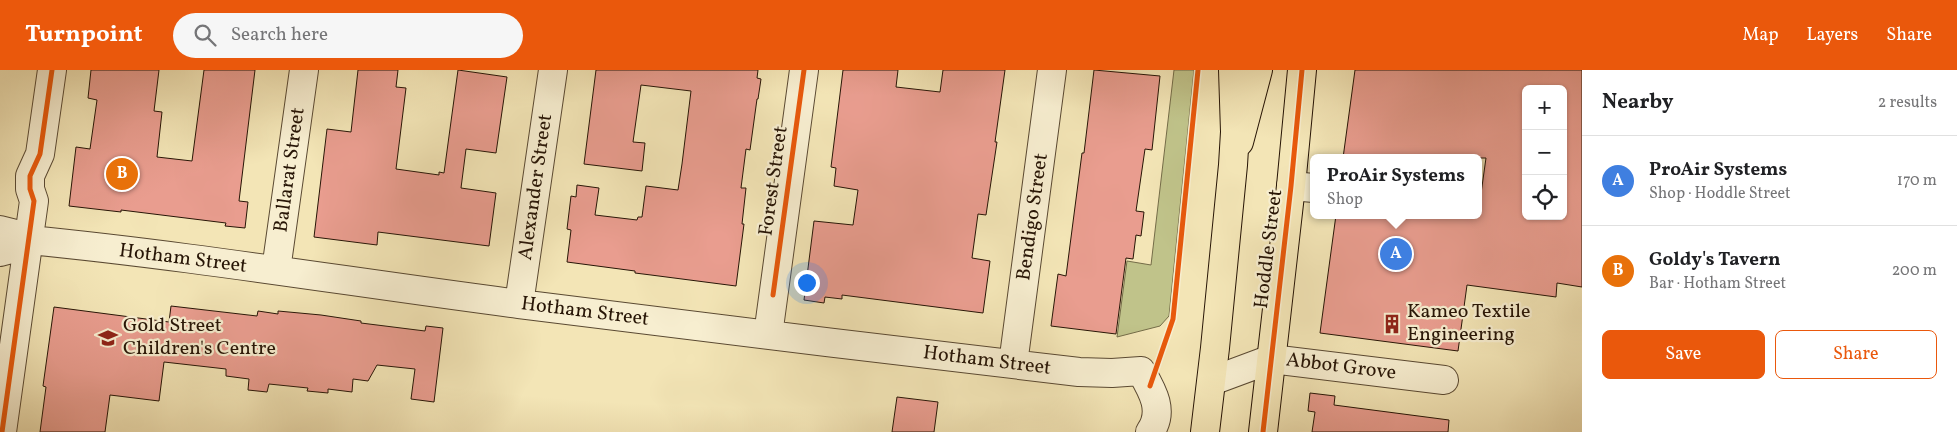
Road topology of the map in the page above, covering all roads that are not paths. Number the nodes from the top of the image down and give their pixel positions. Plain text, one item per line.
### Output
1 (52, 70) edge
2 (304, 70) edge
3 (553, 70) edge
4 (804, 70) edge
5 (1052, 70) edge
6 (1233, 70) edge
7 (1258, 70) edge
8 (1302, 70) edge
9 (1234, 165) junction
10 (1302, 187) edge
11 (0, 230) edge
12 (29, 240) junction
13 (0, 252) edge
14 (276, 270) junction
15 (519, 304) junction
16 (768, 335) junction
17 (1271, 359) junction
18 (1013, 364) junction
19 (1444, 380) dead end
20 (1212, 381) junction
21 (2, 432) edge
22 (1150, 432) edge
23 (1205, 432) edge
24 (1263, 432) edge

1 - 12 street
2 - 14 street, Ballarat Street
3 - 15 street, Alexander Street
4 - 16 street, Forest Street
5 - 18 street, Bendigo Street
6 - 9 main road
7 - 9 main road
8 - 10 main road, Hoddle Street
9 - 20 main road
10 - 17 main road, Hoddle Street
11 - 12 street, Hotham Street
12 - 13 street
12 - 14 street, Hotham Street
12 - 21 street
14 - 15 street, Hotham Street
15 - 16 street, Hotham Street
16 - 18 street, Hotham Street
17 - 19 street, Abbot Grove
17 - 20 street, Abbot Grove
17 - 24 main road, Hoddle Street
18 - 22 street, Hotham Street
20 - 23 main road

